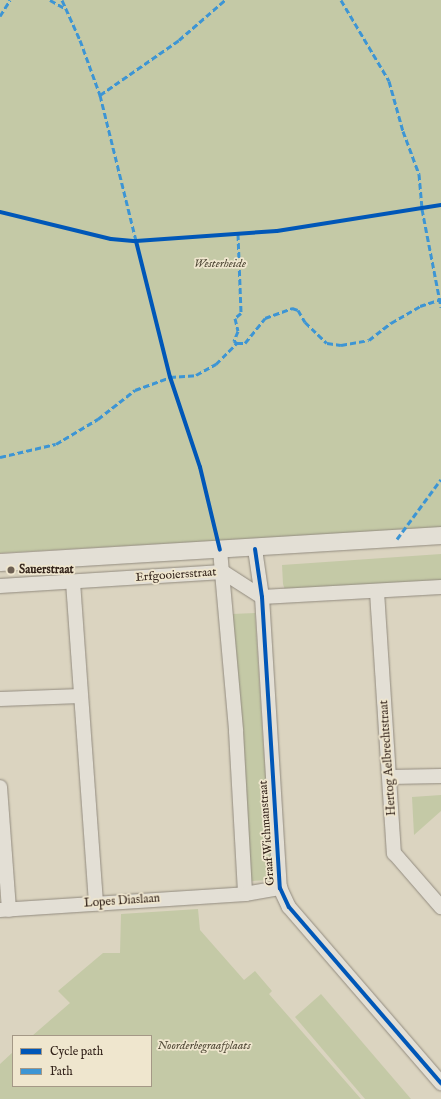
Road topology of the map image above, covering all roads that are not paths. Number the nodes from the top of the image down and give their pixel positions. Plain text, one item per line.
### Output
1 (441, 535) edge
2 (255, 548) junction
3 (220, 550) junction
4 (0, 562) edge
5 (223, 572) junction
6 (73, 582) junction
7 (0, 586) edge
8 (441, 587) edge
9 (377, 592) junction
10 (262, 597) junction
11 (80, 696) junction
12 (0, 699) edge
13 (441, 776) edge
14 (390, 778) junction
15 (0, 787) edge
16 (280, 888) junction
17 (245, 894) junction
18 (96, 903) junction
19 (441, 907) edge
20 (4, 910) edge
21 (441, 1083) edge

1 - 2 street, Erfgooiersstraat
2 - 3 street, Erfgooiersstraat
2 - 10 street, Graaf Wichmanstraat
3 - 4 street, Erfgooiersstraat
3 - 5 street, Graaf Wichmanstraat
5 - 6 street, Erfgooiersstraat
5 - 10 street, Erfgooiersstraat
5 - 17 street, Graaf Wichmanstraat
6 - 7 street, Erfgooiersstraat
6 - 11 street
8 - 9 street
9 - 10 street
9 - 14 street, Hertog Aelbrechtstraat
10 - 16 street, Graaf Wichmanstraat
11 - 12 street
11 - 18 street
13 - 14 street
14 - 19 street, Hertog Aelbrechtstraat
15 - 20 street
16 - 17 street, Graaf Wichmanstraat
16 - 21 street, Graaf Wichmanstraat
17 - 18 street, Lopes Diaslaan
18 - 20 street, Lopes Diaslaan

